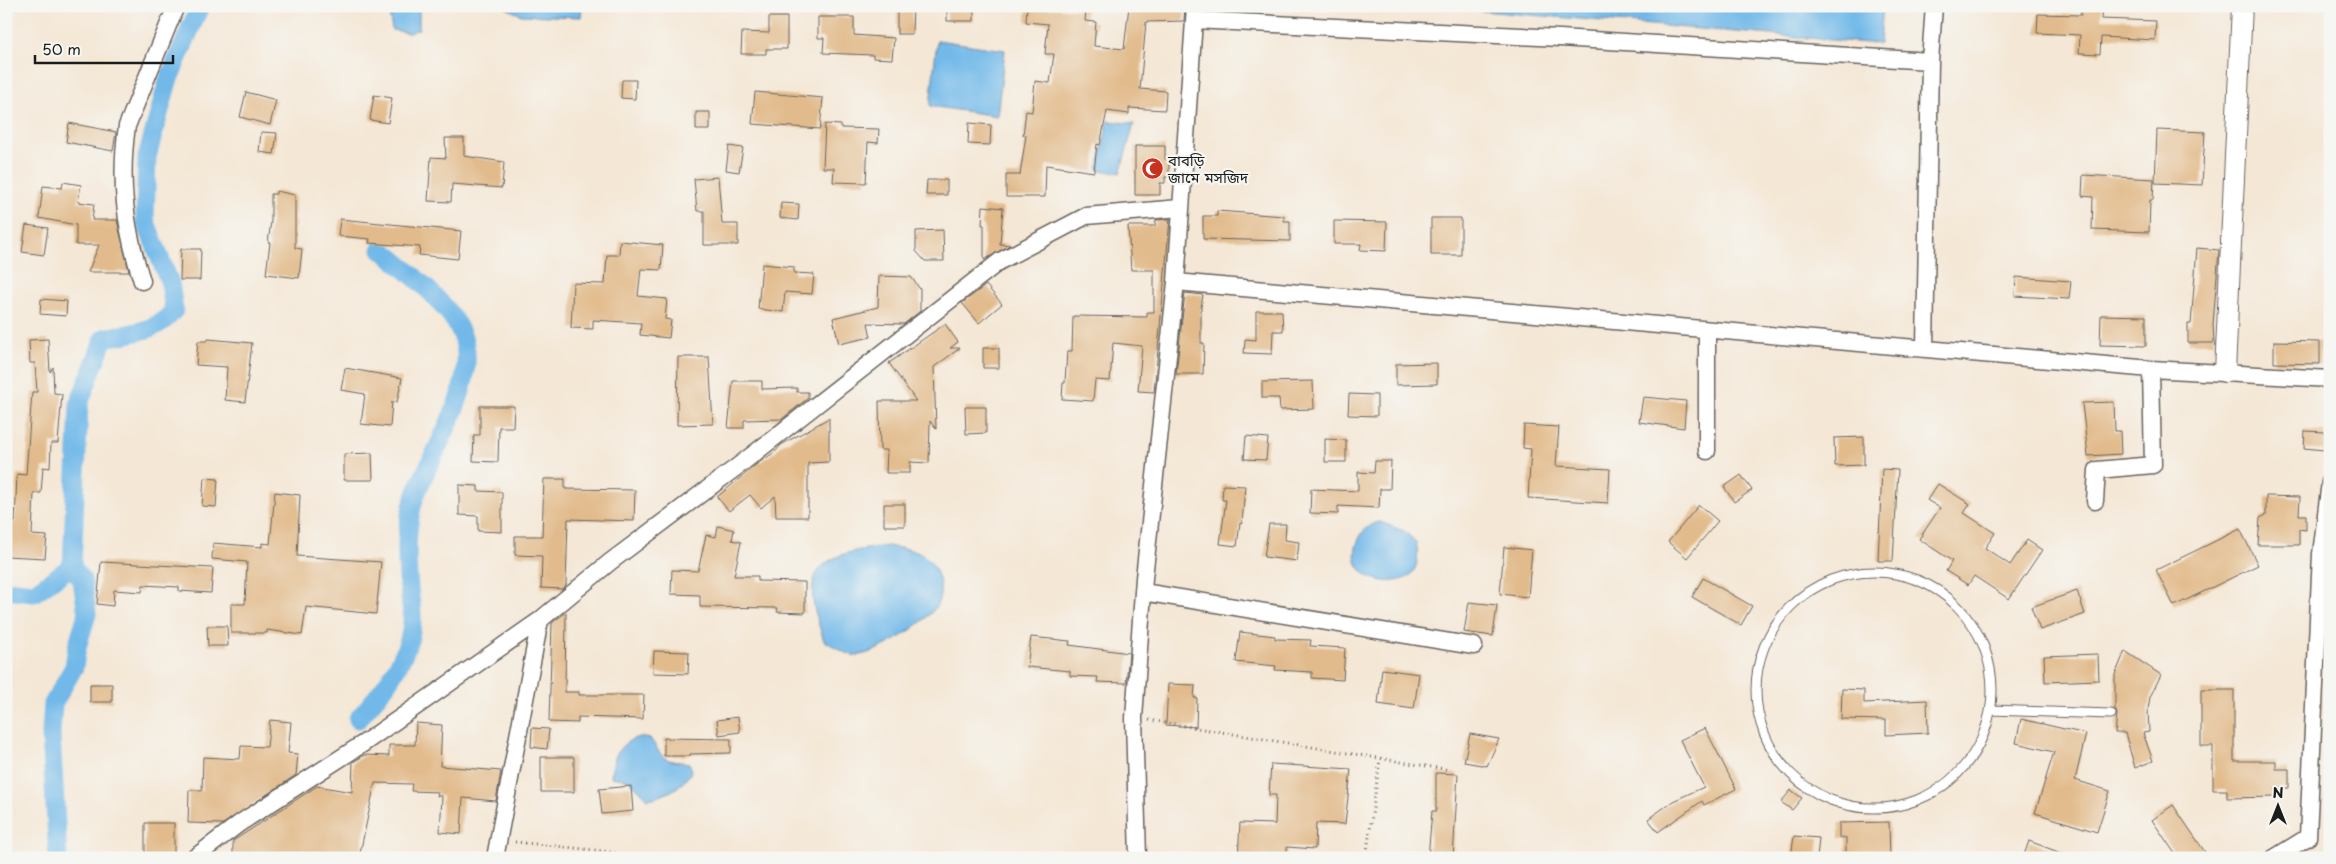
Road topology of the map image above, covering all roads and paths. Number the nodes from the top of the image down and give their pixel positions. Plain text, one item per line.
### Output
1 (176, 6) edge
2 (1934, 6) edge
3 (2242, 6) edge
4 (1194, 13) edge
5 (1930, 61) junction
6 (1180, 208) junction
7 (142, 281) dead end
8 (1176, 282) junction
9 (1708, 330) junction
10 (1925, 348) junction
11 (2152, 369) junction
12 (2225, 372) junction
13 (2330, 379) edge
14 (1707, 451) dead end
15 (2330, 482) edge
16 (2095, 501) dead end
17 (1143, 592) junction
18 (540, 620) junction
19 (1474, 646) dead end
20 (1991, 710) junction
21 (2110, 714) dead end
22 (1134, 718) junction
23 (1380, 759) junction
24 (1450, 770) dead end
25 (499, 840) junction
26 (194, 858) edge
27 (495, 858) edge
28 (640, 858) edge
29 (1138, 858) edge
30 (1366, 858) edge
31 (2274, 858) edge

1 - 7 street
2 - 5 street
3 - 12 street
4 - 5 street
4 - 6 street
5 - 10 street
6 - 8 street
6 - 18 street
8 - 9 street
8 - 17 street
9 - 10 street
9 - 14 street
10 - 11 street
11 - 12 street
11 - 16 street
12 - 13 street
15 - 31 street
17 - 19 street
17 - 22 street
18 - 25 street
18 - 26 street
20 - 20 lane
20 - 21 lane
22 - 23 path
22 - 29 street
23 - 24 path
23 - 30 path
25 - 27 street
25 - 28 path

